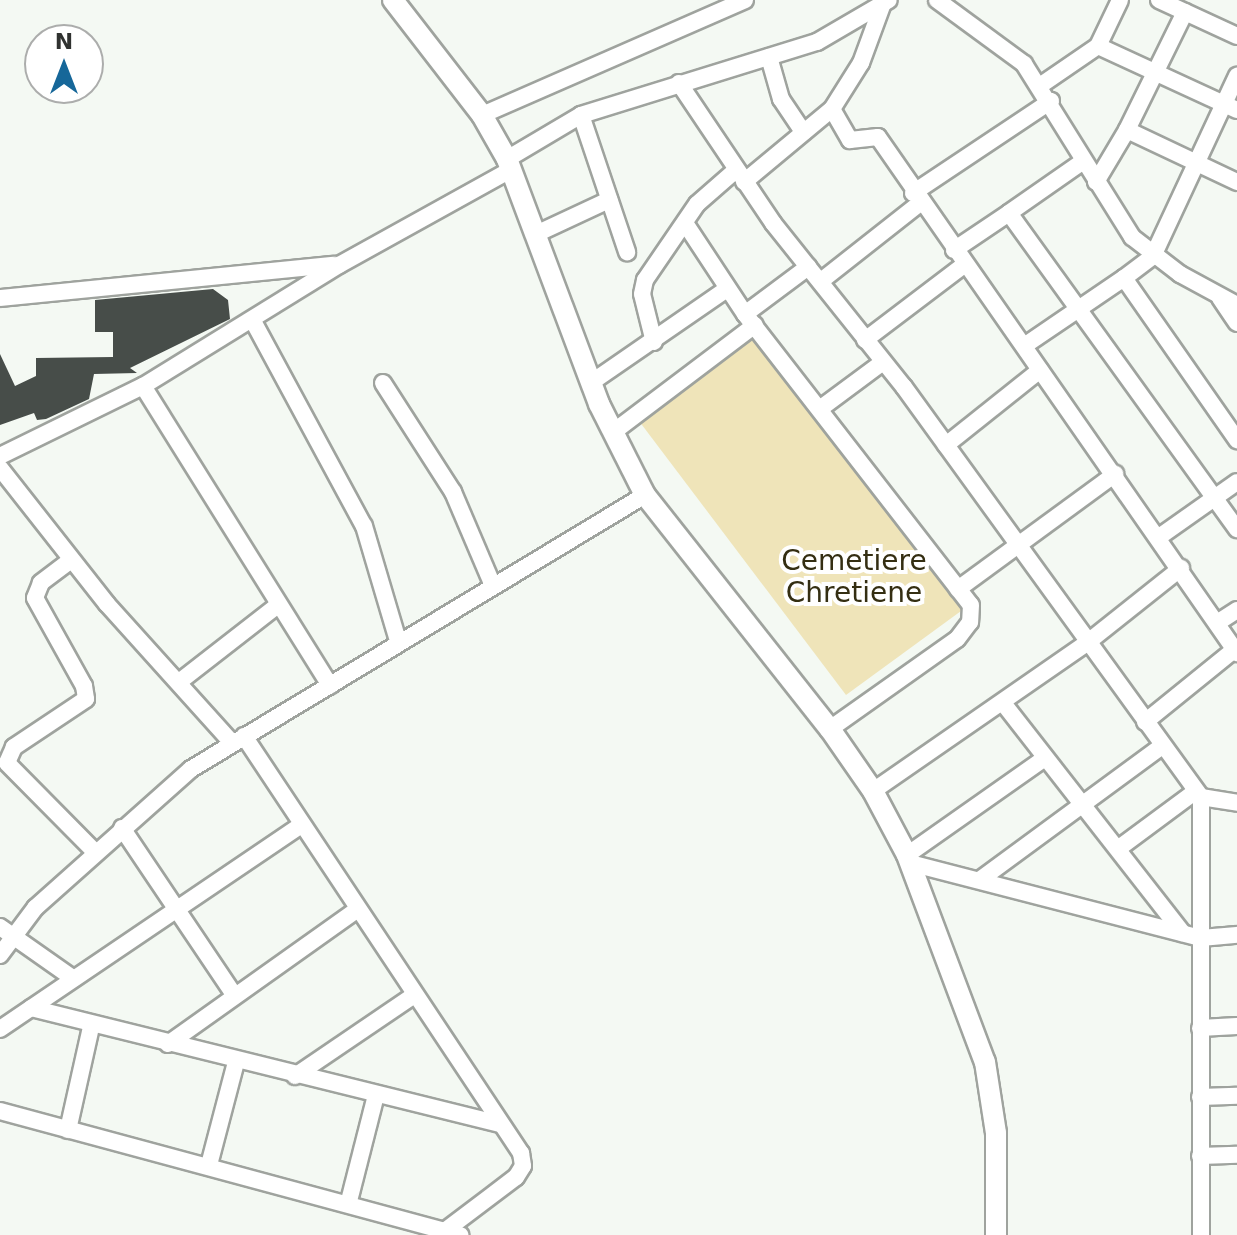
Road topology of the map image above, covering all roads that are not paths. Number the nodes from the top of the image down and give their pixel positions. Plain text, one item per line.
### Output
1 (393, 0) edge
2 (745, 0) edge
3 (937, 0) edge
4 (1120, 0) edge
5 (1159, 0) edge
6 (885, 3) edge
7 (1185, 12) junction
8 (1237, 36) edge
9 (1098, 46) junction
10 (769, 57) junction
11 (1155, 71) junction
12 (1237, 76) edge
13 (679, 83) junction
14 (1041, 85) junction
15 (1051, 101) junction
16 (1231, 107) edge
17 (832, 109) junction
18 (482, 115) junction
19 (581, 115) junction
20 (1127, 130) junction
21 (803, 132) junction
22 (1082, 162) junction
23 (1198, 163) junction
24 (509, 164) junction
25 (740, 176) junction
26 (1096, 182) junction
27 (1237, 182) edge
28 (917, 198) junction
29 (609, 200) junction
30 (1009, 213) junction
31 (685, 223) junction
32 (536, 234) junction
33 (627, 252) dead end
34 (1153, 256) junction
35 (960, 257) junction
36 (339, 265) junction
37 (808, 267) junction
38 (1124, 278) junction
39 (821, 281) junction
40 (727, 289) junction
41 (1219, 297) junction
42 (0, 298) edge
43 (1237, 305) edge
44 (1082, 307) junction
45 (750, 319) junction
46 (253, 321) junction
47 (1237, 323) edge
48 (865, 340) junction
49 (654, 342) junction
50 (1024, 346) junction
51 (883, 362) junction
52 (1040, 370) junction
53 (592, 382) junction
54 (383, 383) dead end
55 (143, 386) junction
56 (821, 408) junction
57 (612, 433) junction
58 (1237, 440) edge
59 (946, 445) junction
60 (0, 456) edge
61 (0, 468) edge
62 (1115, 474) junction
63 (1237, 482) edge
64 (645, 495) junction
65 (1215, 496) junction
66 (1237, 529) edge
67 (1159, 537) junction
68 (1018, 547) junction
69 (71, 560) junction
70 (1181, 568) junction
71 (493, 586) junction
72 (958, 589) junction
73 (278, 605) junction
74 (1237, 610) edge
75 (1217, 623) junction
76 (398, 641) junction
77 (1088, 642) junction
78 (1236, 651) edge
79 (179, 682) junction
80 (330, 685) junction
81 (1003, 703) junction
82 (1145, 722) junction
83 (830, 729) junction
84 (238, 740) junction
85 (1162, 746) junction
86 (1045, 758) junction
87 (873, 791) junction
88 (1199, 794) junction
89 (1237, 803) edge
90 (1085, 805) junction
91 (301, 825) junction
92 (122, 828) junction
93 (1119, 848) junction
94 (95, 852) junction
95 (909, 859) junction
96 (981, 879) junction
97 (178, 908) junction
98 (358, 909) junction
99 (6, 930) edge
100 (1183, 933) junction
101 (1237, 935) edge
102 (1201, 938) junction
103 (0, 955) edge
104 (74, 979) junction
105 (414, 995) junction
106 (235, 996) junction
107 (31, 1008) junction
108 (1237, 1026) edge
109 (91, 1027) junction
110 (1200, 1028) junction
111 (0, 1029) edge
112 (168, 1044) junction
113 (236, 1062) junction
114 (295, 1076) junction
115 (376, 1095) junction
116 (1237, 1096) edge
117 (1200, 1097) junction
118 (0, 1111) edge
119 (500, 1124) junction
120 (68, 1130) junction
121 (1237, 1155) edge
122 (1200, 1156) junction
123 (209, 1165) junction
124 (349, 1201) junction
125 (453, 1232) edge
126 (996, 1235) edge
127 (1201, 1235) edge

1 - 18 street
2 - 18 street
3 - 14 street
4 - 9 street
5 - 7 street
6 - 10 street
6 - 17 street
7 - 8 street
7 - 11 street
9 - 11 street
9 - 14 street
10 - 13 street
10 - 21 street
11 - 16 street
11 - 20 street
12 - 16 street
13 - 19 street
13 - 25 street
14 - 15 street
15 - 22 street
15 - 28 street
16 - 23 street
17 - 21 street
17 - 28 street
18 - 24 street
19 - 24 street
19 - 29 street
20 - 23 street
20 - 26 street
21 - 25 street
22 - 26 street
22 - 30 street
23 - 27 street
23 - 34 street
24 - 32 street
24 - 36 street
25 - 31 street
25 - 37 street
26 - 34 street
28 - 35 street
28 - 39 street
29 - 32 street
29 - 33 street
30 - 35 street
30 - 44 street
31 - 40 street
31 - 49 street
32 - 53 street
34 - 38 street
34 - 41 street
35 - 48 street
35 - 50 street
36 - 42 street
36 - 46 street
37 - 39 street
37 - 45 street
38 - 44 street
38 - 58 street
39 - 48 street
40 - 45 street
40 - 49 street
41 - 43 street
41 - 47 street
44 - 50 street
44 - 65 street
45 - 56 street
45 - 57 street
46 - 55 street
46 - 76 street
48 - 51 street
49 - 53 street
50 - 52 street
51 - 56 street
51 - 59 street
52 - 59 street
52 - 62 street
53 - 57 street
54 - 71 street
55 - 60 street
55 - 73 street
56 - 72 street
57 - 64 street
59 - 68 street
61 - 69 street
62 - 67 street
62 - 68 street
63 - 65 street
64 - 71 street
64 - 83 street
65 - 66 street
65 - 67 street
67 - 70 street
68 - 72 street
68 - 77 street
69 - 79 street
69 - 94 street
70 - 75 street
70 - 77 street
71 - 76 street
72 - 83 street
73 - 79 street
73 - 80 street
74 - 75 street
75 - 78 street
76 - 80 street
77 - 81 street
77 - 82 street
78 - 82 street
79 - 84 street
80 - 84 street
81 - 86 street
81 - 87 street
82 - 85 street
83 - 87 street
84 - 91 street
84 - 92 street
85 - 88 street
85 - 90 street
86 - 90 street
86 - 95 street
87 - 95 street
88 - 89 street
88 - 93 street
88 - 102 street
90 - 93 street
90 - 96 street
91 - 97 street
91 - 98 street
92 - 94 street
92 - 97 street
93 - 100 street
94 - 99 street
95 - 96 street
95 - 126 street
96 - 100 street
97 - 104 street
97 - 106 street
98 - 105 street
98 - 106 street
99 - 103 street
99 - 104 street
100 - 102 street
101 - 102 street
102 - 110 street
104 - 107 street
105 - 114 street
105 - 119 street
106 - 112 street
107 - 109 street
107 - 111 street
108 - 110 street
109 - 112 street
109 - 120 street
110 - 117 street
112 - 113 street
113 - 114 street
113 - 123 street
114 - 115 street
115 - 119 street
115 - 124 street
116 - 117 street
117 - 122 street
118 - 120 street
119 - 125 street
120 - 123 street
121 - 122 street
122 - 127 street
123 - 124 street
124 - 125 street

